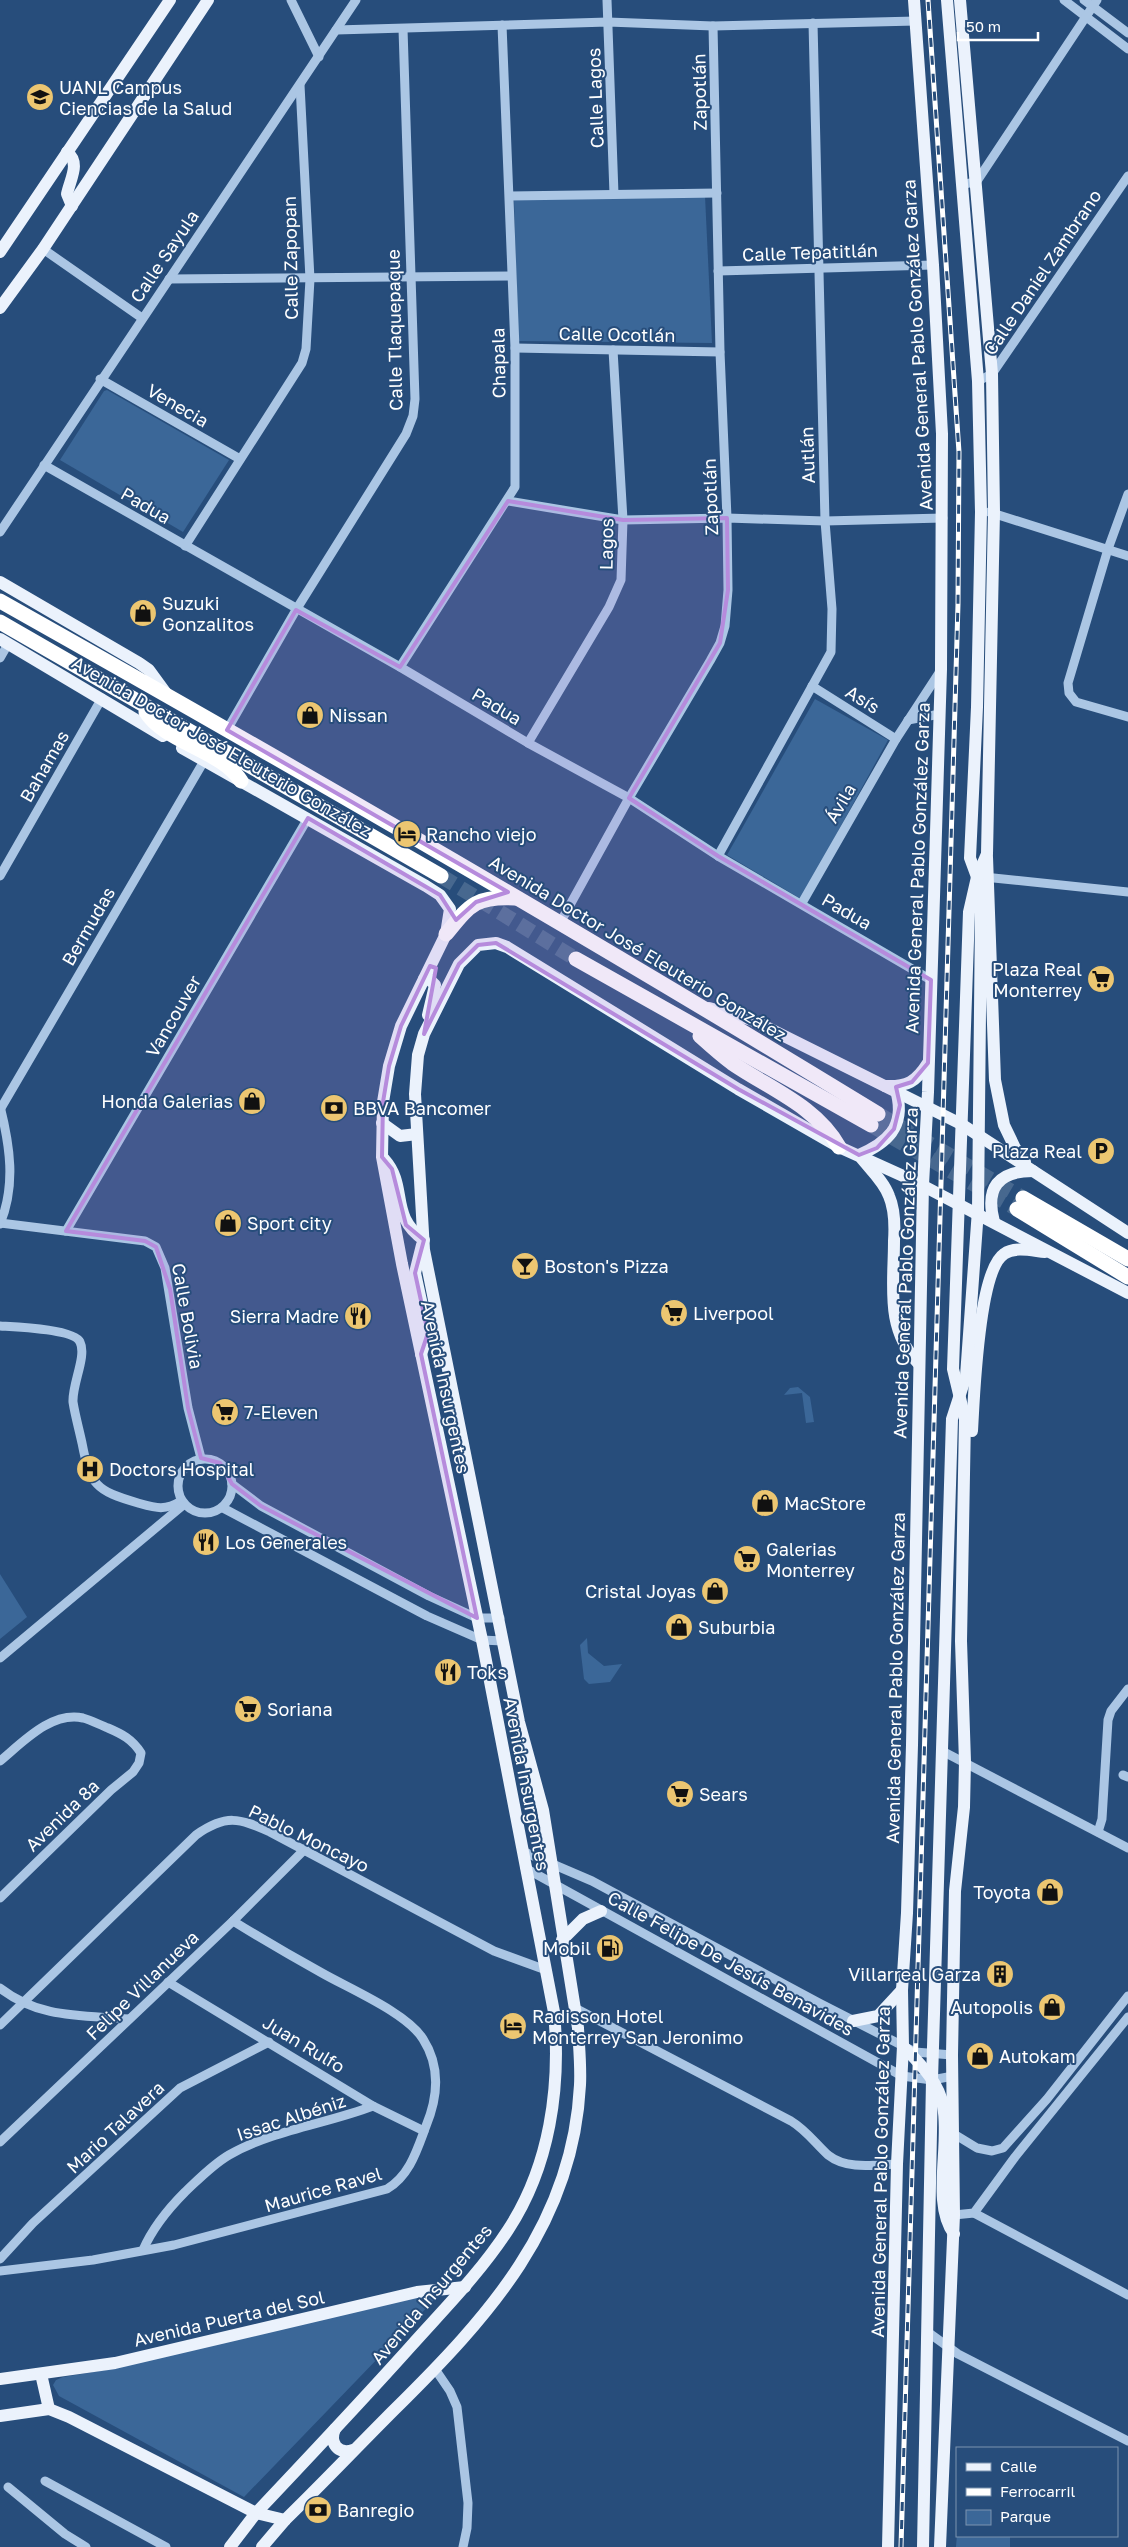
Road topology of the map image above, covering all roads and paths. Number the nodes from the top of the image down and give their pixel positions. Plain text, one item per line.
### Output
1 (170, 0) edge
2 (208, 0) edge
3 (291, 0) edge
4 (356, 0) edge
5 (607, 0) edge
6 (914, 0) edge
7 (947, 0) edge
8 (960, 0) edge
9 (1064, 0) edge
10 (1084, 0) edge
11 (1094, 3) edge
12 (1086, 16) junction
13 (916, 21) junction
14 (608, 22) junction
15 (813, 23) junction
16 (502, 25) junction
17 (713, 26) junction
18 (336, 30) junction
19 (403, 30) junction
20 (1128, 33) edge
21 (1128, 48) edge
22 (319, 57) junction
23 (300, 85) junction
24 (67, 152) junction
25 (1128, 176) edge
26 (977, 181) junction
27 (962, 186) junction
28 (717, 193) junction
29 (614, 194) junction
30 (510, 196) junction
31 (72, 206) junction
32 (43, 249) junction
33 (0, 252) edge
34 (933, 265) junction
35 (818, 267) junction
36 (718, 271) junction
37 (512, 276) junction
38 (310, 278) junction
39 (410, 278) junction
40 (169, 279) junction
41 (0, 308) edge
42 (142, 318) junction
43 (515, 348) junction
44 (613, 350) junction
45 (720, 352) junction
46 (992, 374) junction
47 (100, 380) junction
48 (978, 380) junction
49 (240, 459) junction
50 (44, 466) junction
51 (1128, 494) edge
52 (508, 501) junction
53 (981, 512) junction
54 (994, 512) junction
55 (727, 518) junction
56 (943, 518) junction
57 (623, 520) junction
58 (825, 521) junction
59 (0, 532) edge
60 (186, 546) junction
61 (1108, 549) junction
62 (1128, 556) edge
63 (0, 582) edge
64 (0, 601) edge
65 (296, 610) junction
66 (0, 622) edge
67 (4, 642) edge
68 (0, 658) edge
69 (400, 667) junction
70 (942, 669) junction
71 (812, 686) junction
72 (102, 698) junction
73 (170, 698) junction
74 (142, 704) junction
75 (940, 714) junction
76 (1128, 717) edge
77 (908, 720) junction
78 (226, 730) junction
79 (896, 739) junction
80 (528, 743) junction
81 (204, 761) junction
82 (241, 781) junction
83 (629, 798) junction
84 (308, 818) junction
85 (718, 856) junction
86 (0, 876) edge
87 (441, 876) tunnel mouth
88 (983, 877) junction
89 (1128, 892) edge
90 (519, 899) junction
91 (802, 903) junction
92 (560, 923) junction
93 (446, 934) junction
94 (576, 958) tunnel mouth
95 (424, 979) junction
96 (932, 980) junction
97 (703, 1007) junction
98 (672, 1013) junction
99 (424, 1034) junction
100 (992, 1047) junction
101 (979, 1054) junction
102 (928, 1063) junction
103 (962, 1081) junction
104 (880, 1086) junction
105 (897, 1094) junction
106 (0, 1107) edge
107 (927, 1107) junction
108 (382, 1123) junction
109 (961, 1124) junction
110 (417, 1134) junction
111 (980, 1136) junction
112 (839, 1147) junction
113 (859, 1155) junction
114 (382, 1157) junction
115 (1031, 1170) junction
116 (922, 1185) junction
117 (958, 1205) junction
118 (978, 1216) junction
119 (994, 1222) junction
120 (0, 1223) edge
121 (66, 1232) junction
122 (1128, 1233) edge
123 (424, 1240) junction
124 (1051, 1253) junction
125 (1128, 1259) edge
126 (1128, 1277) edge
127 (1128, 1293) edge
128 (0, 1326) edge
129 (421, 1354) junction
130 (919, 1364) junction
131 (959, 1397) junction
132 (201, 1458) junction
133 (964, 1474) junction
134 (232, 1484) junction
135 (182, 1502) junction
136 (223, 1508) junction
137 (477, 1618) junction
138 (500, 1618) junction
139 (482, 1640) junction
140 (503, 1642) junction
141 (0, 1658) edge
142 (1128, 1689) edge
143 (944, 1752) junction
144 (0, 1761) edge
145 (965, 1762) junction
146 (1098, 1832) junction
147 (1128, 1848) edge
148 (305, 1849) junction
149 (522, 1851) junction
150 (550, 1863) junction
151 (525, 1868) junction
152 (553, 1885) junction
153 (0, 1898) edge
154 (601, 1911) junction
155 (233, 1921) junction
156 (562, 1940) junction
157 (546, 1970) junction
158 (168, 1982) junction
159 (0, 1988) edge
160 (902, 1990) junction
161 (1128, 1996) edge
162 (22, 2004) junction
163 (575, 2008) junction
164 (1128, 2017) edge
165 (129, 2019) junction
166 (1109, 2020) junction
167 (853, 2021) junction
168 (0, 2025) edge
169 (1120, 2027) junction
170 (269, 2042) junction
171 (903, 2046) junction
172 (934, 2055) junction
173 (952, 2055) junction
174 (902, 2076) junction
175 (953, 2076) junction
176 (932, 2080) junction
177 (1047, 2099) junction
178 (374, 2106) junction
179 (1056, 2107) junction
180 (424, 2130) junction
181 (954, 2134) junction
182 (0, 2142) edge
183 (1003, 2148) junction
184 (1015, 2158) junction
185 (897, 2164) junction
186 (974, 2213) junction
187 (954, 2215) junction
188 (954, 2234) junction
189 (143, 2250) junction
190 (0, 2259) edge
191 (0, 2272) edge
192 (465, 2287) junction
193 (1128, 2295) edge
194 (929, 2333) junction
195 (950, 2348) junction
196 (435, 2369) junction
197 (41, 2374) junction
198 (0, 2379) edge
199 (48, 2409) junction
200 (0, 2416) edge
201 (335, 2429) junction
202 (1128, 2441) edge
203 (353, 2450) junction
204 (45, 2481) dead end
205 (8, 2487) dead end
206 (256, 2513) junction
207 (285, 2520) junction
208 (86, 2547) edge
209 (166, 2547) edge
210 (230, 2547) edge
211 (262, 2547) edge
212 (463, 2547) edge
213 (888, 2547) edge
214 (923, 2547) edge
215 (940, 2547) edge

1 - 24 main road
2 - 31 main road
3 - 22 street
4 - 18 street, Calle Sayula
5 - 14 street, Calle Lagos
6 - 13 main road, Avenida General Pablo González Garza
7 - 27 main road
8 - 26 main road
9 - 12 street
10 - 11 street
11 - 12 street
11 - 20 street
12 - 21 street
12 - 26 street
13 - 15 street
13 - 34 main road, Avenida General Pablo González Garza
14 - 16 street
14 - 17 street
14 - 29 street, Calle Lagos
15 - 17 street
15 - 35 street, Autlán
16 - 19 street
16 - 30 street, Chapala
17 - 28 street, Zapotlán
18 - 19 street
18 - 22 street, Calle Sayula
19 - 39 street, Calle Tlaquepaque
22 - 23 street, Calle Sayula
23 - 38 street, Calle Zapopan
23 - 40 street, Calle Sayula
24 - 31 main road
24 - 33 main road
25 - 46 street, Calle Daniel Zambrano
26 - 27 street
26 - 46 main road
27 - 48 main road
28 - 29 street
28 - 36 street, Zapotlán
29 - 30 street
30 - 37 street, Chapala
31 - 32 main road
32 - 41 main road
32 - 42 street
34 - 35 street, Calle Tepatitlán
34 - 56 main road, Avenida General Pablo González Garza
35 - 36 street, Calle Tepatitlán
35 - 58 street, Autlán
36 - 45 street, Zapotlán
37 - 39 street
37 - 43 street, Chapala
38 - 39 street
38 - 40 street
38 - 49 street, Calle Zapopan
39 - 65 street, Calle Tlaquepaque
40 - 42 street, Calle Sayula
42 - 47 street, Calle Sayula
43 - 44 street, Calle Ocotlán
43 - 52 street, Chapala
44 - 45 street, Calle Ocotlán
44 - 57 street, Lagos
45 - 55 street, Zapotlán
46 - 48 street, Calle Daniel Zambrano
46 - 54 main road
47 - 49 street, Venecia
47 - 50 street, Calle Sayula
48 - 53 main road
49 - 60 street, Calle Zapopan
50 - 59 street, Calle Sayula
50 - 60 street, Padua
51 - 61 street
52 - 57 street
52 - 69 street, Chapala
53 - 54 street
53 - 88 main road
54 - 61 street
54 - 88 main road
55 - 57 street
55 - 58 street
55 - 83 street, Zapotlán
56 - 58 street
56 - 70 main road, Avenida General Pablo González Garza
57 - 80 street, Lagos
58 - 71 street, Autlán
60 - 65 street, Padua
61 - 62 street
61 - 76 street
63 - 73 main road, Avenida Doctor José Eleuterio González
64 - 73 highway, Avenida Doctor José Eleuterio González
65 - 69 street, Padua
65 - 78 street, Calle Tlaquepaque
66 - 74 highway, Avenida Doctor José Eleuterio González
67 - 68 street
67 - 72 main road, Avenida Doctor José Eleuterio González
69 - 80 street, Padua
70 - 75 main road, Avenida General Pablo González Garza
70 - 77 street, Ávila
71 - 79 street, Asís
71 - 85 street, Autlán
72 - 81 main road, Avenida Doctor José Eleuterio González
72 - 86 street, Bahamas
73 - 78 highway, Avenida Doctor José Eleuterio González
74 - 82 highway
74 - 87 highway, Avenida Doctor José Eleuterio González
75 - 77 street
75 - 96 main road, Avenida General Pablo González Garza
77 - 79 street, Ávila
78 - 90 highway, Avenida Doctor José Eleuterio González
79 - 91 street, Ávila
80 - 83 street, Padua
81 - 82 main road, Avenida Doctor José Eleuterio González
81 - 106 street, Bermudas
82 - 84 main road, Avenida Doctor José Eleuterio González
83 - 85 street, Padua
83 - 92 street, Zapotlán
84 - 93 main road, Avenida Doctor José Eleuterio González
84 - 121 street, Vancouver
85 - 91 street, Padua
88 - 89 street
88 - 100 main road
88 - 101 main road
88 - 103 main road
90 - 92 highway, Avenida Doctor José Eleuterio González
90 - 93 highway
91 - 96 street, Padua
92 - 97 highway, Avenida Doctor José Eleuterio González
93 - 95 main road, Avenida Insurgentes
94 - 98 highway, Avenida Doctor José Eleuterio González
95 - 99 main road
95 - 108 main road, Avenida Insurgentes
96 - 102 main road, Avenida General Pablo González Garza
97 - 98 highway, Avenida Doctor José Eleuterio González
97 - 104 main road
98 - 112 highway
99 - 110 main road, Avenida Insurgentes
99 - 112 main road, Avenida Insurgentes
100 - 101 main road
100 - 115 main road
101 - 103 main road
101 - 111 main road
102 - 104 main road
102 - 107 main road, Avenida General Pablo González Garza
103 - 109 main road
104 - 105 main road
105 - 107 main road
105 - 113 main road
106 - 120 street
107 - 109 main road
107 - 116 main road, Avenida General Pablo González Garza
108 - 110 main road
108 - 114 main road, Avenida Insurgentes
109 - 111 main road
109 - 117 main road
110 - 123 main road, Avenida Insurgentes
111 - 115 main road
111 - 118 main road
112 - 113 main road
113 - 116 main road
113 - 130 main road
114 - 123 main road
114 - 129 main road, Avenida Insurgentes
115 - 119 main road
115 - 122 main road
116 - 117 main road
116 - 130 main road, Avenida General Pablo González Garza
117 - 118 main road
117 - 131 main road
118 - 119 main road
118 - 131 main road
119 - 124 main road
120 - 121 street, Calle Bolivia
121 - 132 street, Calle Bolivia
123 - 129 main road
123 - 138 main road, Avenida Insurgentes
124 - 127 main road
124 - 133 main road
125 - 126 highway
128 - 135 street
129 - 137 main road, Avenida Insurgentes
130 - 160 main road, Avenida General Pablo González Garza
131 - 133 main road
131 - 143 main road
132 - 134 street
132 - 135 street
133 - 145 main road
134 - 136 street
134 - 137 street
135 - 136 street
135 - 141 street
136 - 139 street
137 - 138 street
137 - 139 main road, Avenida Insurgentes
138 - 140 main road, Avenida Insurgentes
139 - 140 street
139 - 149 main road, Avenida Insurgentes
140 - 150 main road, Avenida Insurgentes
142 - 146 street
143 - 145 street
143 - 172 main road
144 - 153 street, Avenida 8a
145 - 146 street
145 - 173 main road
146 - 147 street
148 - 155 street, Felipe Villanueva
148 - 157 street, Pablo Moncayo
148 - 162 street, Pablo Moncayo
149 - 150 street, Calle Felipe De Jesús Benavides
149 - 151 main road, Avenida Insurgentes
150 - 152 main road, Avenida Insurgentes
150 - 167 street, Calle Felipe De Jesús Benavides
151 - 152 street, Calle Felipe De Jesús Benavides
151 - 157 main road, Avenida Insurgentes
152 - 154 street, Calle Felipe De Jesús Benavides
152 - 156 main road, Avenida Insurgentes
154 - 156 main road
154 - 174 street, Calle Felipe De Jesús Benavides
155 - 158 street, Felipe Villanueva
155 - 180 street, Maurice Ravel
156 - 163 main road, Avenida Insurgentes
157 - 192 main road, Avenida Insurgentes
158 - 165 street, Felipe Villanueva
158 - 170 street, Juan Rulfo
159 - 162 street
160 - 167 main road
160 - 171 main road, Avenida General Pablo González Garza
161 - 166 street
162 - 165 street
162 - 168 street, Pablo Moncayo
163 - 185 street
163 - 196 main road, Avenida Insurgentes
164 - 169 street
165 - 182 street, Felipe Villanueva
166 - 169 street
166 - 177 street
167 - 171 street, Calle Felipe De Jesús Benavides
169 - 179 street
170 - 178 street, Juan Rulfo
170 - 190 street, Mario Talavera
171 - 172 street, Calle Felipe De Jesús Benavides
171 - 174 main road, Avenida General Pablo González Garza
171 - 176 main road
172 - 173 street, Calle Felipe De Jesús Benavides
172 - 176 main road
173 - 175 main road
174 - 176 street, Calle Felipe De Jesús Benavides
174 - 185 main road, Avenida General Pablo González Garza
175 - 176 street, Calle Felipe De Jesús Benavides
175 - 181 main road
176 - 188 main road
176 - 194 main road
177 - 179 street
177 - 183 street
178 - 180 street, Juan Rulfo
178 - 189 street, Issac Albéniz
179 - 184 street
180 - 189 street, Maurice Ravel
181 - 183 street
181 - 187 main road
183 - 184 street
184 - 186 street
185 - 213 main road, Avenida General Pablo González Garza
186 - 187 street
186 - 193 street
187 - 188 main road
188 - 195 main road
189 - 191 street, Maurice Ravel
192 - 197 main road, Avenida Puerta del Sol
192 - 201 main road, Avenida Insurgentes
194 - 195 street
194 - 214 main road
195 - 202 street
195 - 215 main road
196 - 203 main road, Avenida Insurgentes
196 - 212 street
197 - 198 main road, Avenida Puerta del Sol
197 - 199 main road
199 - 200 main road
199 - 206 main road
201 - 203 main road
201 - 206 main road, Avenida Insurgentes
203 - 207 main road, Avenida Insurgentes
204 - 209 street
205 - 208 street
206 - 207 main road
206 - 210 main road, Avenida Insurgentes
207 - 211 main road, Avenida Insurgentes

